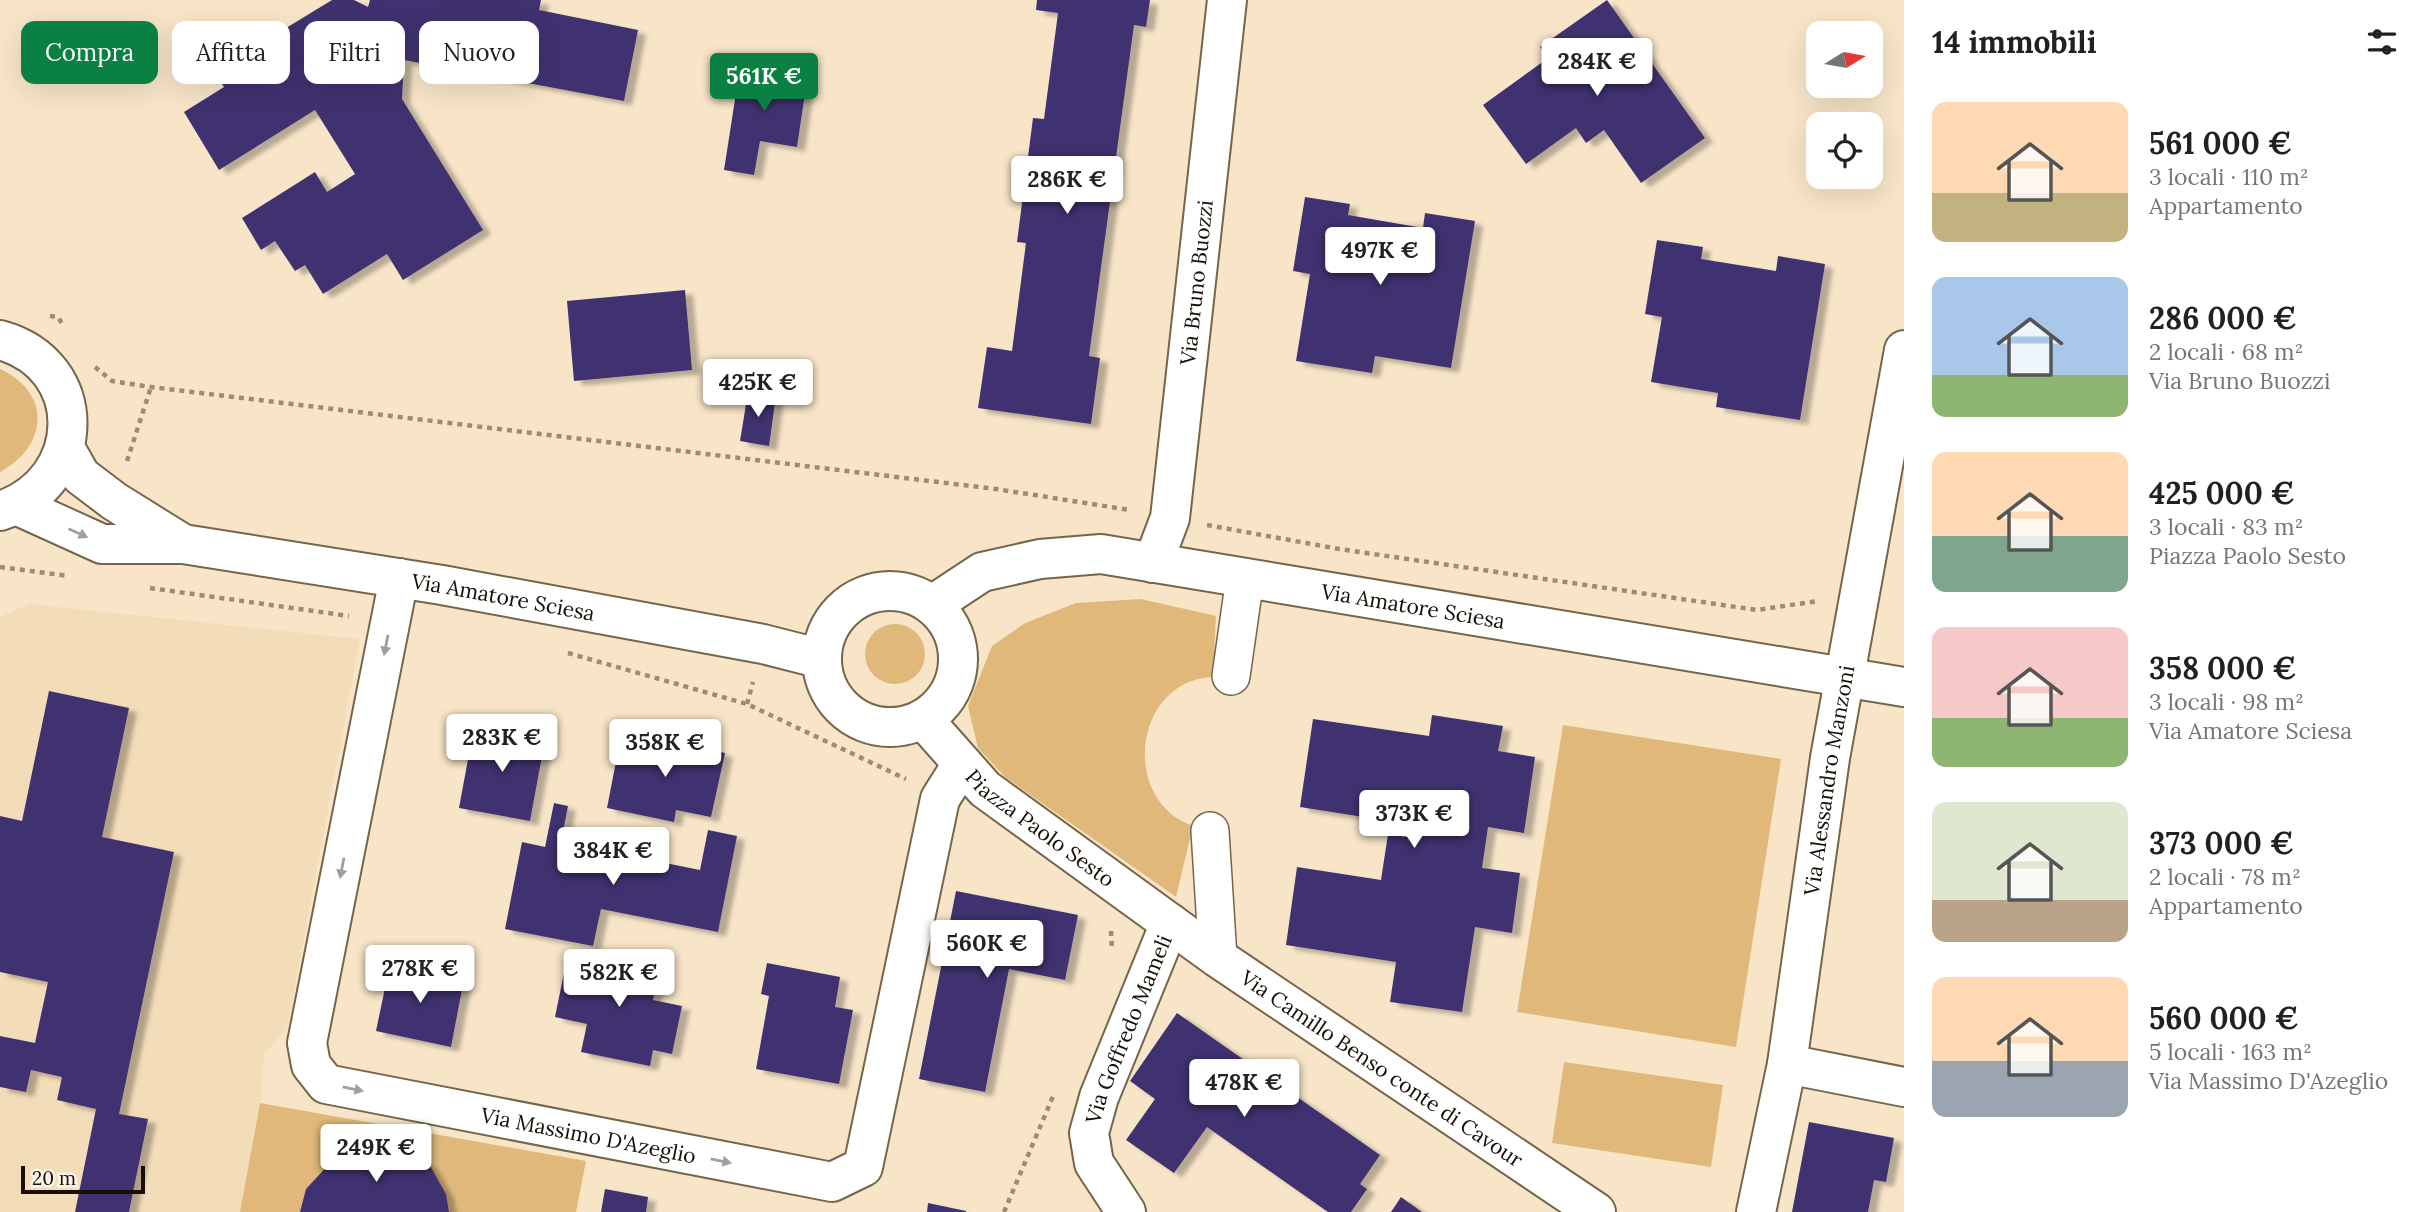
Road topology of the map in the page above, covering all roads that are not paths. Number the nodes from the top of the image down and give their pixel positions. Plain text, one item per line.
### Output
1 (1227, 0) edge
2 (0, 340) edge
3 (1904, 350) edge
4 (65, 448) junction
5 (4, 509) edge
6 (183, 544) junction
7 (1153, 563) junction
8 (399, 578) junction
9 (1245, 578) junction
10 (932, 605) junction
11 (822, 659) junction
12 (1231, 676) dead end
13 (1845, 678) junction
14 (1904, 687) edge
15 (923, 719) junction
16 (962, 764) junction
17 (1210, 831) dead end
18 (1170, 923) junction
19 (1218, 958) junction
20 (1787, 1064) junction
21 (1904, 1087) edge
22 (1126, 1212) edge
23 (1596, 1212) edge
24 (1756, 1212) edge

1 - 7 street, Via Bruno Buozzi
2 - 4 street
3 - 13 street, Via Alessandro Manzoni
4 - 5 street
4 - 6 street, Via Amatore Sciesa
5 -> 6 street, Via Amatore Sciesa
6 - 8 street, Via Amatore Sciesa
7 - 9 street, Via Amatore Sciesa
7 - 10 street, Via Amatore Sciesa
8 - 11 street, Via Amatore Sciesa
8 -> 16 street, Via Massimo D'Azeglio
9 - 12 street
9 - 13 street, Via Amatore Sciesa
10 - 11 street
10 - 15 street
11 - 15 street
13 - 14 street, Via Amatore Sciesa
13 - 20 street, Via Alessandro Manzoni
15 - 16 street, Piazza Paolo Sesto
16 - 18 street, Piazza Paolo Sesto
17 - 19 street
18 - 19 street, Via Camillo Benso conte di Cavour
18 - 22 street, Via Goffredo Mameli
19 - 23 street, Via Camillo Benso conte di Cavour
20 - 21 street
20 - 24 street, Via Alessandro Manzoni

